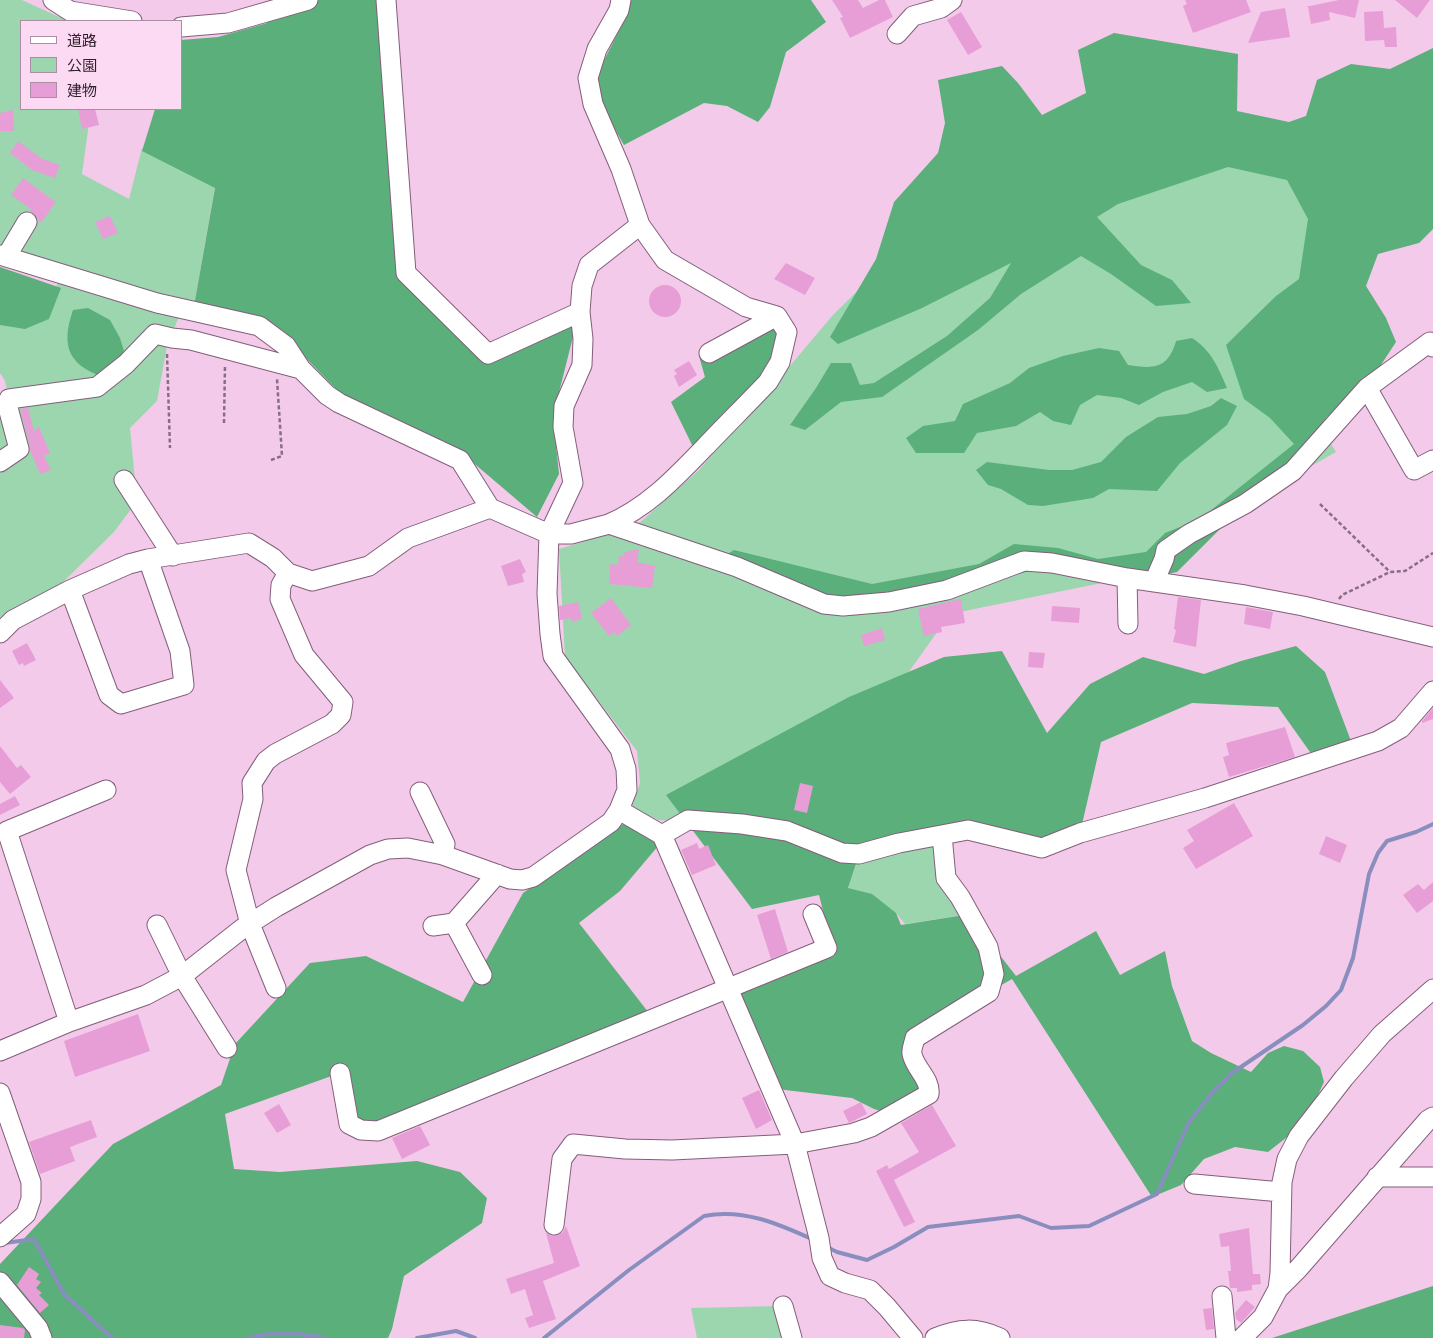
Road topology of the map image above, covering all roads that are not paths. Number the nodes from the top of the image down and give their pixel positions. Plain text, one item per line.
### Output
1 (53, 0) edge
2 (308, 0) edge
3 (386, 0) edge
4 (622, 0) edge
5 (952, 0) edge
6 (126, 20) edge
7 (182, 27) edge
8 (897, 34) dead end
9 (27, 222) dead end
10 (640, 225) junction
11 (3, 256) edge
12 (580, 312) junction
13 (776, 316) junction
14 (1432, 343) edge
15 (709, 354) dead end
16 (301, 369) junction
17 (1367, 388) junction
18 (1433, 460) edge
19 (0, 462) edge
20 (124, 480) dead end
21 (490, 508) junction
22 (609, 524) junction
23 (549, 534) junction
24 (173, 556) junction
25 (148, 559) junction
26 (288, 573) junction
27 (1126, 578) junction
28 (1154, 582) junction
29 (70, 590) junction
30 (1128, 624) dead end
31 (0, 633) edge
32 (1433, 637) edge
33 (1433, 691) edge
34 (106, 790) dead end
35 (420, 792) dead end
36 (620, 810) junction
37 (4, 826) edge
38 (662, 835) junction
39 (942, 835) junction
40 (443, 855) junction
41 (498, 874) junction
42 (813, 914) dead end
43 (454, 922) junction
44 (250, 924) junction
45 (157, 925) dead end
46 (432, 926) dead end
47 (482, 975) dead end
48 (182, 976) junction
49 (276, 988) dead end
50 (728, 988) junction
51 (1433, 989) edge
52 (70, 1022) junction
53 (226, 1048) dead end
54 (0, 1051) edge
55 (340, 1073) dead end
56 (0, 1093) edge
57 (1433, 1117) edge
58 (795, 1144) junction
59 (1377, 1177) junction
60 (1433, 1177) edge
61 (1194, 1184) dead end
62 (1282, 1192) junction
63 (554, 1225) dead end
64 (3, 1231) edge
65 (0, 1282) edge
66 (1278, 1289) junction
67 (1222, 1296) dead end
68 (783, 1306) dead end
69 (947, 1336) edge
70 (42, 1338) edge
71 (792, 1338) edge
72 (912, 1338) edge
73 (1000, 1338) edge
74 (1226, 1338) edge
75 (1242, 1338) edge

1 - 6 street
2 - 7 street
3 - 12 street
4 - 10 street
5 - 8 street
9 - 11 street
10 - 12 street
10 - 13 street
11 - 16 street
12 - 23 street
13 - 15 street
13 - 22 street
14 - 17 street
16 - 19 street
16 - 21 street
17 - 18 street
17 - 28 street
20 - 24 street
21 - 23 street
21 - 26 street
22 - 23 street
22 - 27 street
23 - 36 street
24 - 25 street
24 - 26 street
25 - 29 street
25 - 29 street
26 - 44 street
27 - 28 street
27 - 30 street
28 - 32 street
29 - 31 street
33 - 39 street
34 - 37 street
35 - 40 street
36 - 38 street
36 - 41 street
37 - 52 street
38 - 39 street
38 - 50 street
39 - 58 street
40 - 41 street
40 - 44 street
41 - 43 street
42 - 50 street
43 - 46 street
43 - 47 street
44 - 48 street
44 - 49 street
45 - 48 street
48 - 52 street
48 - 53 street
50 - 55 street
50 - 58 street
51 - 62 street
52 - 54 street
56 - 64 street
57 - 59 street
58 - 63 street
58 - 72 street
59 - 60 street
59 - 66 street
61 - 62 street
62 - 66 street
65 - 70 street
66 - 75 street
67 - 74 street
68 - 71 street
69 - 73 street

